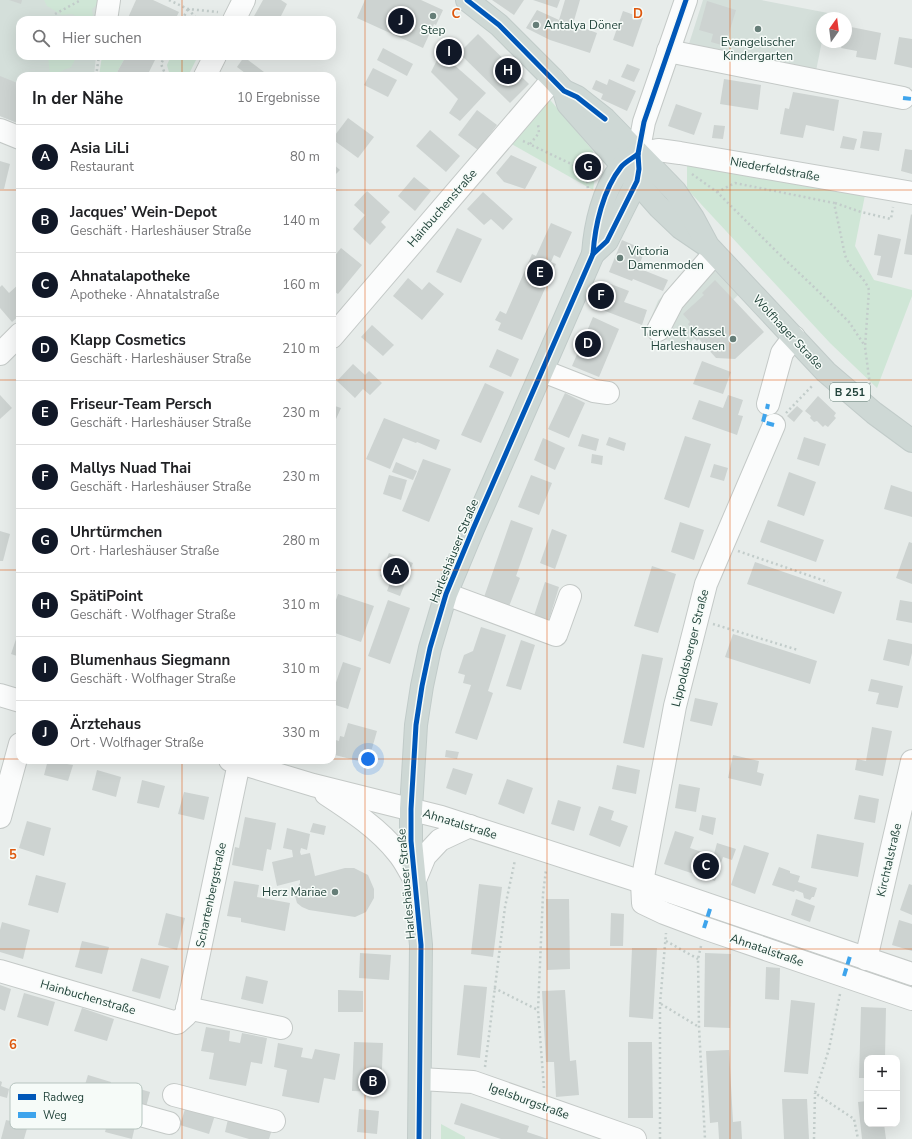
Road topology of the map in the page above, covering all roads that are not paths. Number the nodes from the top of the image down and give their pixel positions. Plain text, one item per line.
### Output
1 (109, 0) edge
2 (467, 0) edge
3 (686, 0) edge
4 (107, 16) edge
5 (668, 51) junction
6 (213, 60) edge
7 (207, 72) edge
8 (559, 85) junction
9 (904, 98) dead end
10 (0, 130) edge
11 (16, 136) edge
12 (605, 146) junction
13 (630, 160) junction
14 (637, 181) junction
15 (599, 191) junction
16 (912, 193) edge
17 (711, 250) junction
18 (593, 254) junction
19 (658, 330) dead end
20 (336, 333) edge
21 (794, 337) junction
22 (16, 338) edge
23 (0, 354) edge
24 (543, 371) junction
25 (608, 393) dead end
26 (768, 404) dead end
27 (774, 425) road end
28 (912, 441) edge
29 (446, 594) junction
30 (570, 596) dead end
31 (0, 695) edge
32 (16, 700) edge
33 (16, 759) edge
34 (912, 761) edge
35 (234, 764) edge
36 (245, 764) edge
37 (313, 785) junction
38 (411, 809) junction
39 (0, 817) edge
40 (470, 826) junction
41 (415, 880) junction
42 (642, 882) junction
43 (866, 958) junction
44 (0, 971) edge
45 (912, 974) edge
46 (912, 999) edge
47 (182, 1016) junction
48 (280, 1028) dead end
49 (420, 1079) junction
50 (274, 1121) dead end
51 (142, 1122) edge
52 (167, 1131) edge
53 (419, 1139) edge
54 (635, 1139) edge

1 - 4 street
2 - 8 main road, Wolfhager Straße / B 251
3 - 5 street
5 - 9 street
5 - 13 street
6 - 7 street
8 - 12 main road, Wolfhager Straße / B 251
8 - 13 main road, Wolfhager Straße / B 251
8 - 20 street, Hainbuchenstraße
10 - 11 street
12 - 13 main road, Wolfhager Straße / B 251
12 - 15 main road, Harleshäuser Straße
13 - 14 main road, Harleshäuser Straße
13 - 15 main road, Harleshäuser Straße
13 - 16 street, Niederfeldstraße
13 - 17 main road, Wolfhager Straße / B 251
14 - 17 main road, Wolfhager Straße / B 251
14 - 18 main road, Harleshäuser Straße
15 - 18 main road, Harleshäuser Straße
17 - 19 street
17 - 21 main road, Wolfhager Straße / B 251
18 - 24 main road, Harleshäuser Straße
21 - 26 street
21 - 28 main road, Wolfhager Straße / B 251
22 - 23 street
24 - 25 street
24 - 29 main road, Harleshäuser Straße
27 - 42 street, Lippoldsberger Straße
29 - 30 street
29 - 38 main road, Harleshäuser Straße
31 - 32 street
33 - 39 street
34 - 43 street, Kirchtalstraße
35 - 47 street, Schartenbergstraße
36 - 37 street, Ahnatalstraße
37 - 38 street, Ahnatalstraße
37 - 41 street
38 - 40 street, Ahnatalstraße
38 - 41 main road, Harleshäuser Straße
40 - 41 street
40 - 42 street, Ahnatalstraße
41 - 49 main road, Harleshäuser Straße
42 - 43 street, Ahnatalstraße
42 - 46 street, Ahnatalstraße
43 - 45 street, Ahnatalstraße
44 - 47 street, Hainbuchenstraße
47 - 48 street, Hainbuchenstraße
49 - 53 main road, Harleshäuser Straße
49 - 54 street, Igelsburgstraße
50 - 52 street
51 - 52 street

